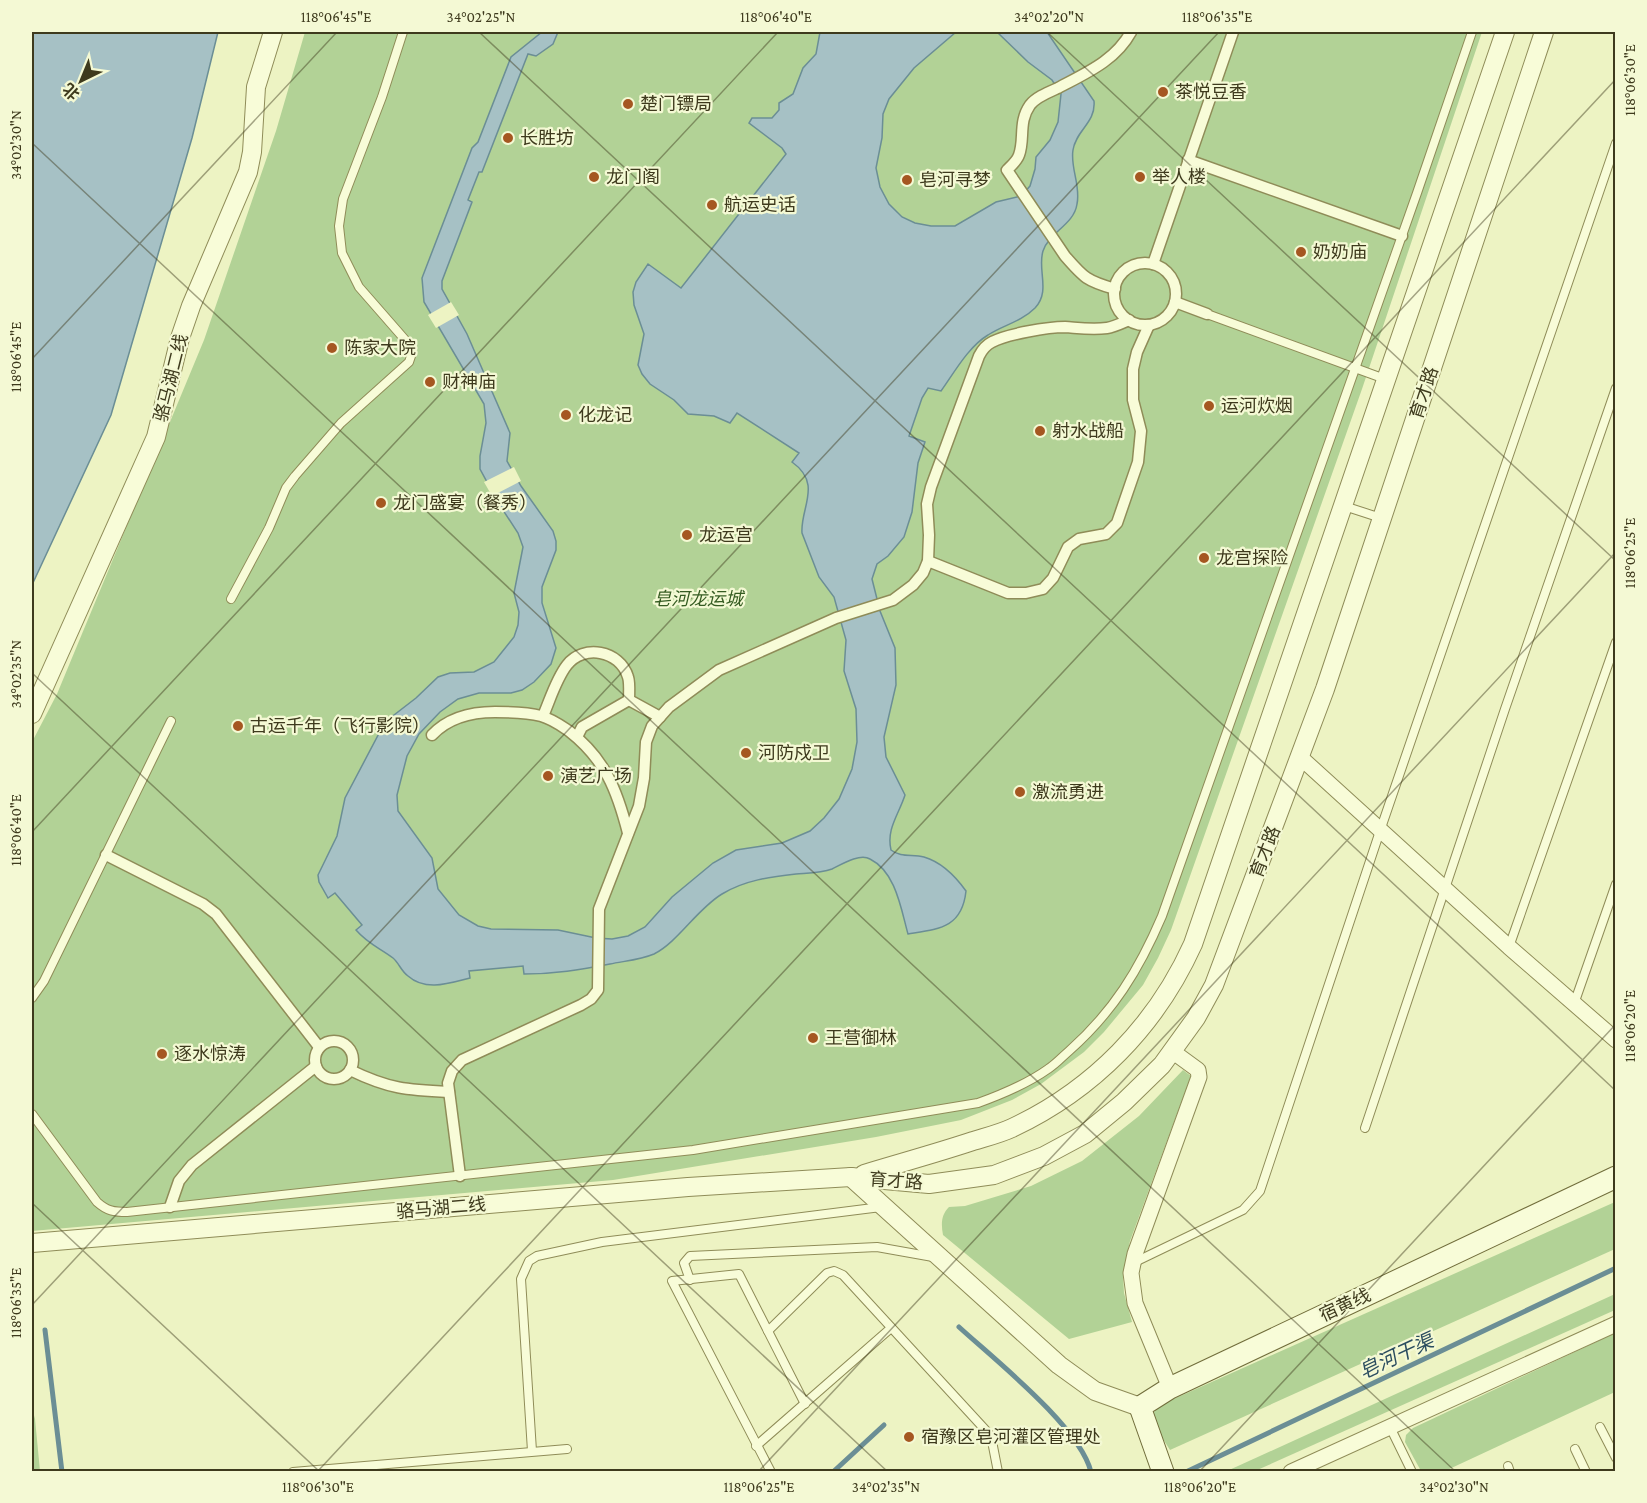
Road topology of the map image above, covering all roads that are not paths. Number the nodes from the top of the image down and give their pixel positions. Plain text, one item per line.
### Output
1 (273, 32) edge
2 (403, 32) edge
3 (1131, 32) edge
4 (1233, 32) edge
5 (1472, 32) edge
6 (1505, 32) edge
7 (1544, 32) edge
8 (1616, 143) edge
9 (1188, 160) junction
10 (1402, 236) junction
11 (1153, 264) junction
12 (1115, 289) junction
13 (1175, 302) junction
14 (1207, 314) joint
15 (1129, 320) junction
16 (1149, 325) junction
17 (1356, 368) junction
18 (1386, 379) junction
19 (1616, 388) edge
20 (1343, 506) junction
21 (1382, 518) junction
22 (928, 561) junction
23 (231, 599) dead end
24 (1616, 642) edge
25 (629, 700) junction
26 (32, 714) edge
27 (543, 716) junction
28 (660, 717) junction
29 (171, 721) dead end
30 (432, 735) dead end
31 (577, 737) junction
32 (1300, 757) junction
33 (1380, 831) junction
34 (628, 833) junction
35 (106, 855) junction
36 (1616, 884) edge
37 (1444, 889) junction
38 (1509, 947) junction
39 (32, 998) edge
40 (1574, 1005) junction
41 (1616, 1040) edge
42 (319, 1047) junction
43 (1172, 1052) junction
44 (316, 1066) junction
45 (350, 1070) junction
46 (449, 1092) junction
47 (32, 1114) edge
48 (1365, 1128) dead end
49 (460, 1176) junction
50 (850, 1177) junction
51 (1616, 1177) edge
52 (170, 1207) junction
53 (883, 1207) junction
54 (32, 1243) edge
55 (941, 1259) junction
56 (1133, 1263) junction
57 (690, 1280) junction
58 (1616, 1324) edge
59 (891, 1328) junction
60 (768, 1331) junction
61 (1170, 1388) junction
62 (805, 1404) junction
63 (1140, 1407) junction
64 (1600, 1426) dead end
65 (1390, 1427) junction
66 (756, 1446) junction
67 (567, 1449) dead end
68 (1575, 1449) dead end
69 (532, 1450) junction
70 (1616, 1458) edge
71 (293, 1472) edge
72 (771, 1472) edge
73 (999, 1472) edge
74 (1163, 1472) edge
75 (1291, 1472) edge
76 (1412, 1472) edge
77 (1586, 1472) edge

1 - 26 street, 骆马湖二线
2 - 23 lane
3 - 12 street
4 - 9 street
5 - 10 lane
6 - 18 street, 育才路
7 - 21 street, 育才路
8 - 33 lane
9 - 10 street
9 - 11 street
10 - 17 lane
11 - 12 street
11 - 13 street
12 - 15 street
13 - 14 street
13 - 16 street
14 - 17 lane
15 - 16 street
15 - 22 street
16 - 22 street
17 - 18 lane
17 - 49 lane
18 - 20 street, 育才路
19 - 37 lane
20 - 21 lane
20 - 50 street, 育才路
21 - 32 street, 育才路
22 - 28 street
24 - 38 lane
25 - 27 street
25 - 28 street
25 - 31 street
27 - 30 street
27 - 31 street
28 - 34 street
29 - 35 lane
31 - 34 street
32 - 33 street
32 - 43 street, 育才路
33 - 37 street
33 - 56 lane
34 - 46 street
35 - 39 lane
35 - 42 street
36 - 40 lane
37 - 38 street
37 - 48 lane
38 - 40 street
40 - 41 street
42 - 44 street
42 - 45 street
43 - 50 street, 育才路
43 - 56 street
44 - 45 street
44 - 52 street
45 - 46 street
46 - 49 street
47 - 52 lane
49 - 52 lane
50 - 53 street
50 - 54 street, 骆马湖二线
51 - 61 main road, 宿黄线
53 - 55 street
53 - 69 lane
55 - 57 lane
55 - 63 street
56 - 61 street
57 - 60 lane
57 - 66 lane
58 - 65 street
59 - 60 lane
59 - 62 lane
59 - 73 lane
60 - 62 lane
61 - 63 main road, 宿黄线
62 - 66 lane
63 - 74 main road
64 - 70 lane
65 - 75 street
65 - 76 lane
66 - 72 lane
67 - 69 lane
68 - 77 lane
69 - 71 lane

